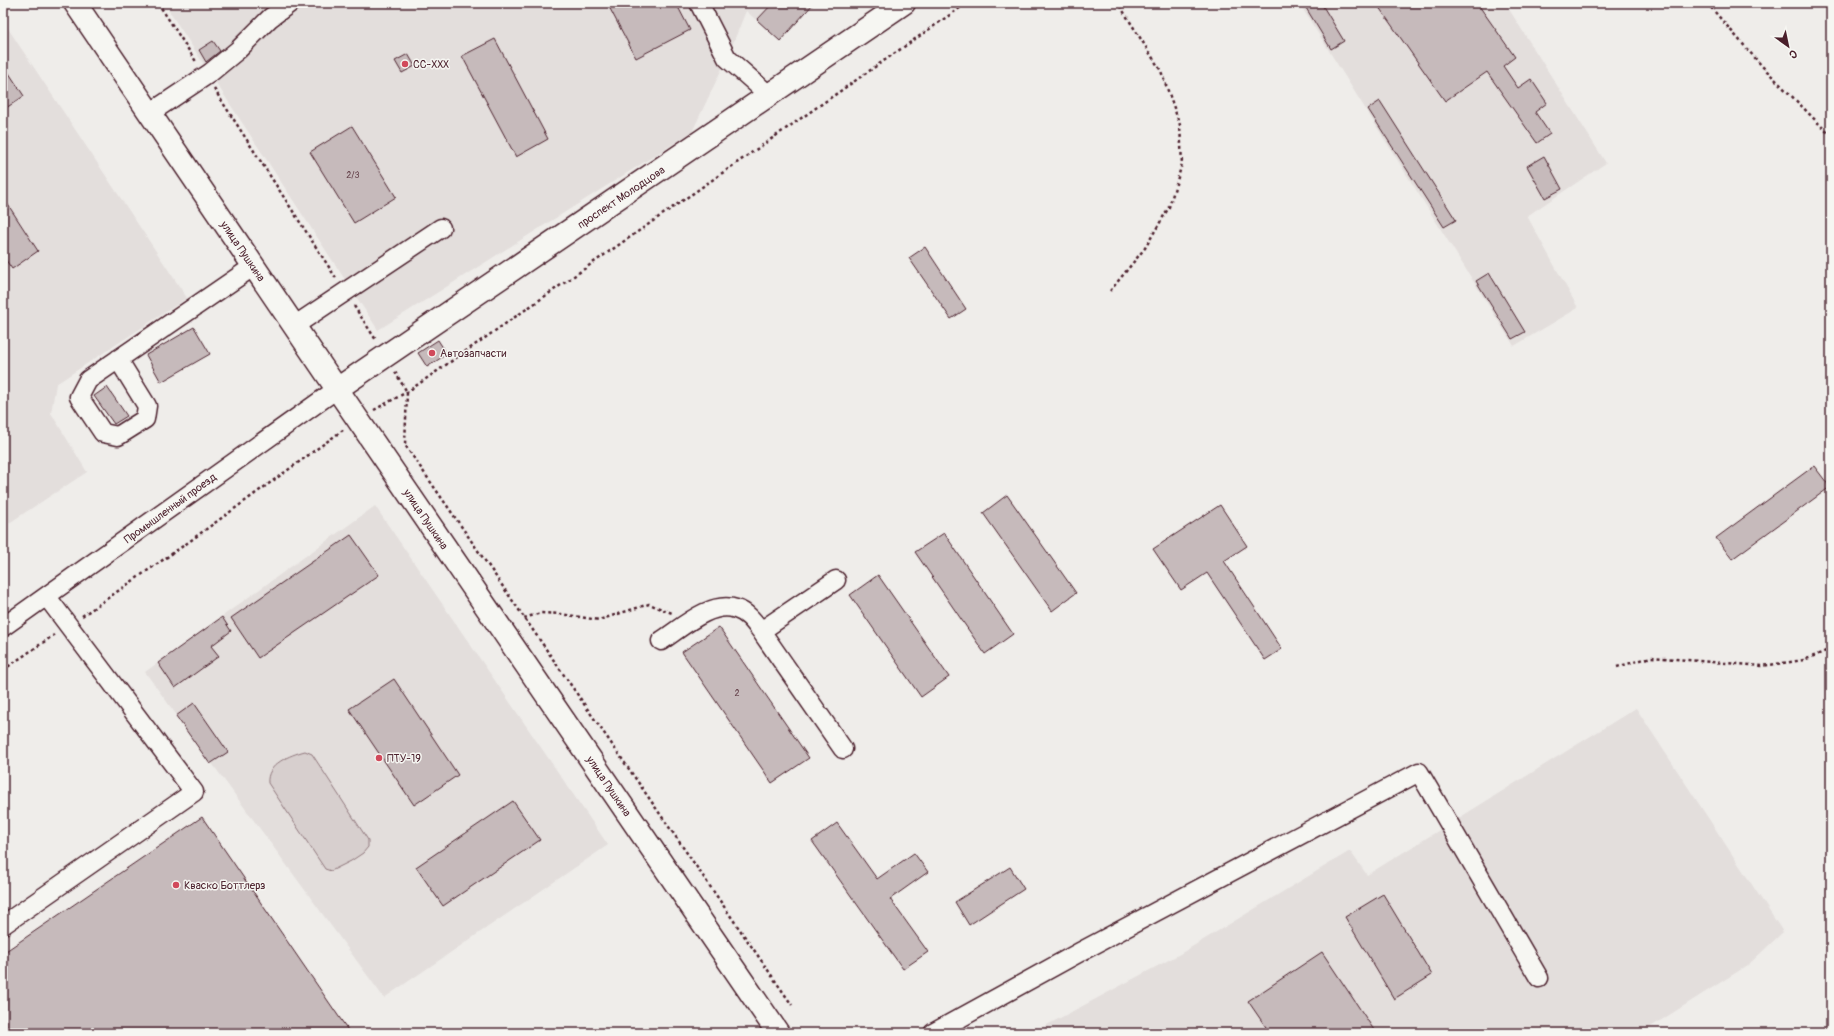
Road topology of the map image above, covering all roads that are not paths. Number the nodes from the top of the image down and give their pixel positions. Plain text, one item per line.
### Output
1 (76, 3) edge
2 (290, 3) edge
3 (698, 3) edge
4 (897, 5) edge
5 (770, 96) junction
6 (150, 113) junction
7 (441, 228) dead end
8 (254, 266) junction
9 (294, 326) junction
10 (118, 359) dead end
11 (337, 389) junction
12 (836, 580) dead end
13 (46, 597) junction
14 (3, 627) edge
15 (761, 631) junction
16 (661, 642) dead end
17 (843, 749) dead end
18 (3, 925) edge
19 (1539, 978) dead end
20 (778, 1033) edge
21 (933, 1033) edge

1 - 6 main road, улица Пушкина
2 - 6 street
3 - 5 street
4 - 5 main road, проспект Молодцова
5 - 11 main road, проспект Молодцова
6 - 8 main road, улица Пушкина
7 - 9 street
8 - 9 main road, улица Пушкина
8 - 10 street
9 - 11 main road, улица Пушкина
11 - 13 street, Промышленный проезд
11 - 20 main road, улица Пушкина
12 - 15 street
13 - 14 street, Промышленный проезд
13 - 18 street
15 - 16 street
15 - 17 street
19 - 21 street

